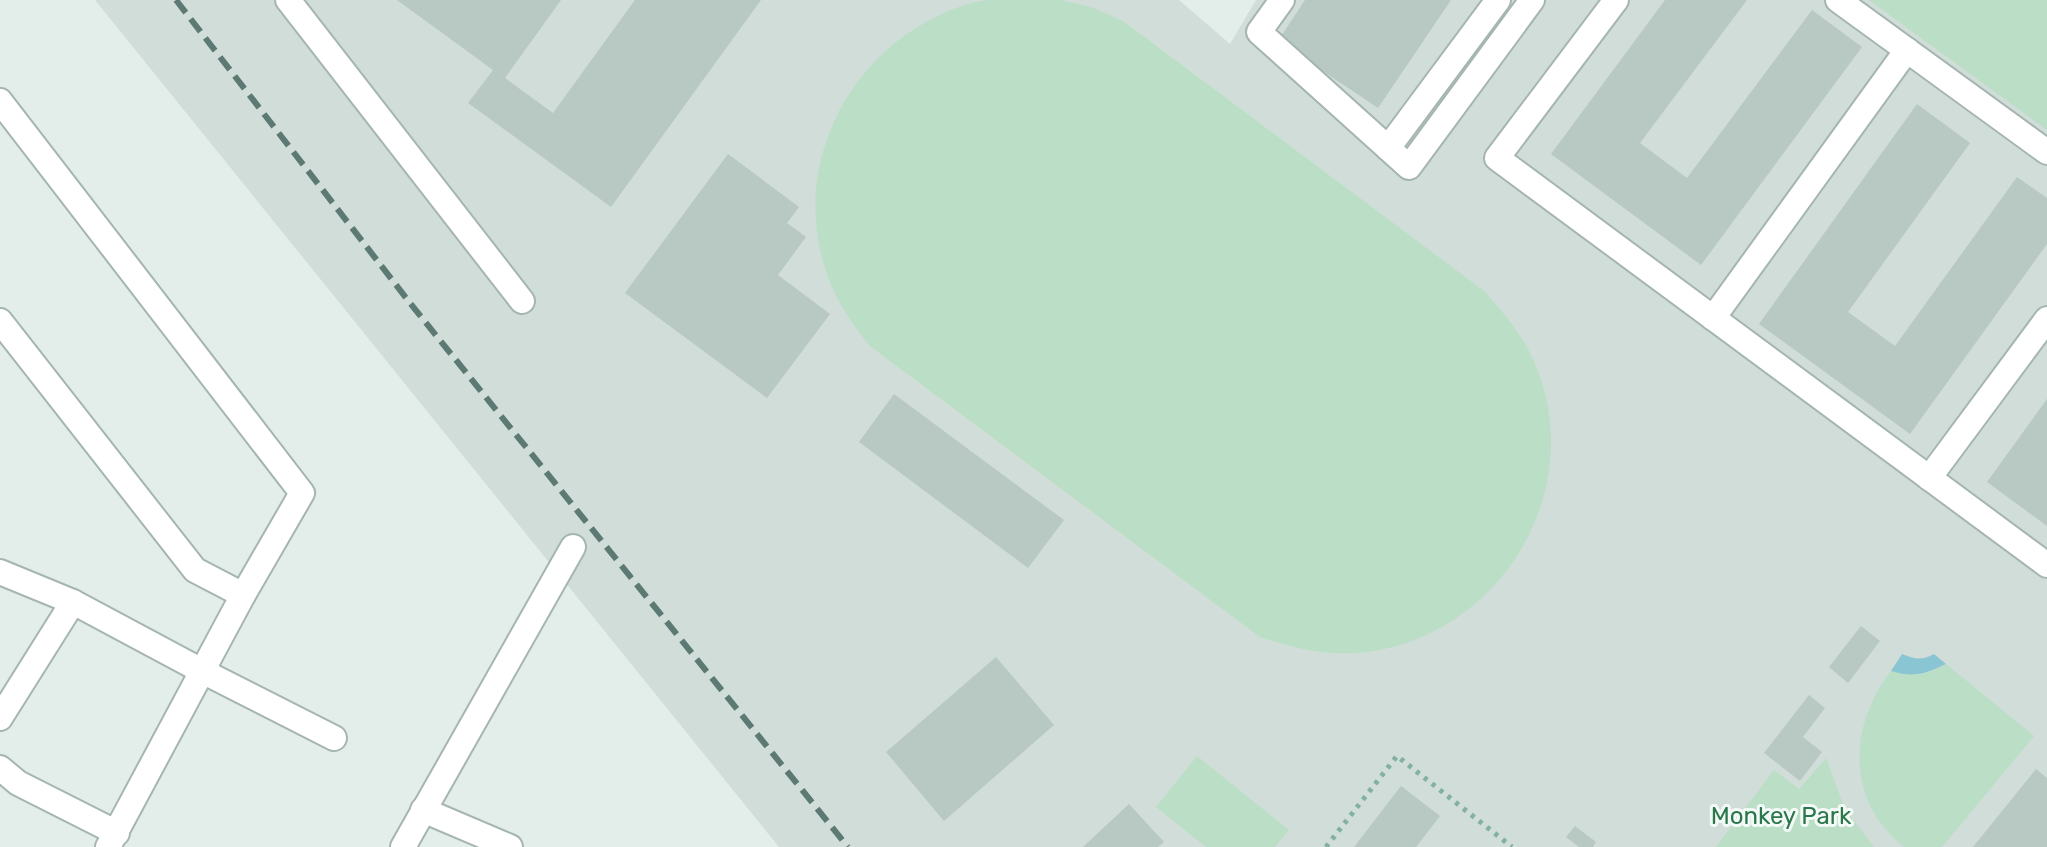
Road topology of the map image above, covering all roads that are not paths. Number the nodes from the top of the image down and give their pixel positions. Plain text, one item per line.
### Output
1 (288, 0) edge
2 (1282, 0) edge
3 (1498, 0) edge
4 (1532, 0) edge
5 (1616, 0) edge
6 (1838, 0) edge
7 (1907, 50) junction
8 (0, 101) edge
9 (1388, 148) junction
10 (2047, 152) edge
11 (522, 301) dead end
12 (1713, 318) junction
13 (2047, 319) edge
14 (0, 321) edge
15 (1929, 478) junction
16 (573, 547) dead end
17 (2047, 565) edge
18 (0, 572) edge
19 (243, 595) junction
20 (73, 602) junction
21 (202, 671) junction
22 (0, 718) edge
23 (334, 738) dead end
24 (0, 768) edge
25 (423, 810) junction
26 (113, 840) edge
27 (403, 847) edge
28 (510, 847) edge

1 - 11 street
2 - 9 street
3 - 9 street
4 - 9 street
5 - 12 street
6 - 7 street
7 - 10 street
7 - 12 street
8 - 19 street
12 - 15 street
13 - 15 street
14 - 19 street
15 - 17 street
16 - 25 street
18 - 20 street
19 - 21 street
20 - 21 street
20 - 22 street
21 - 23 street
21 - 26 street
24 - 26 street
25 - 27 street
25 - 28 street

